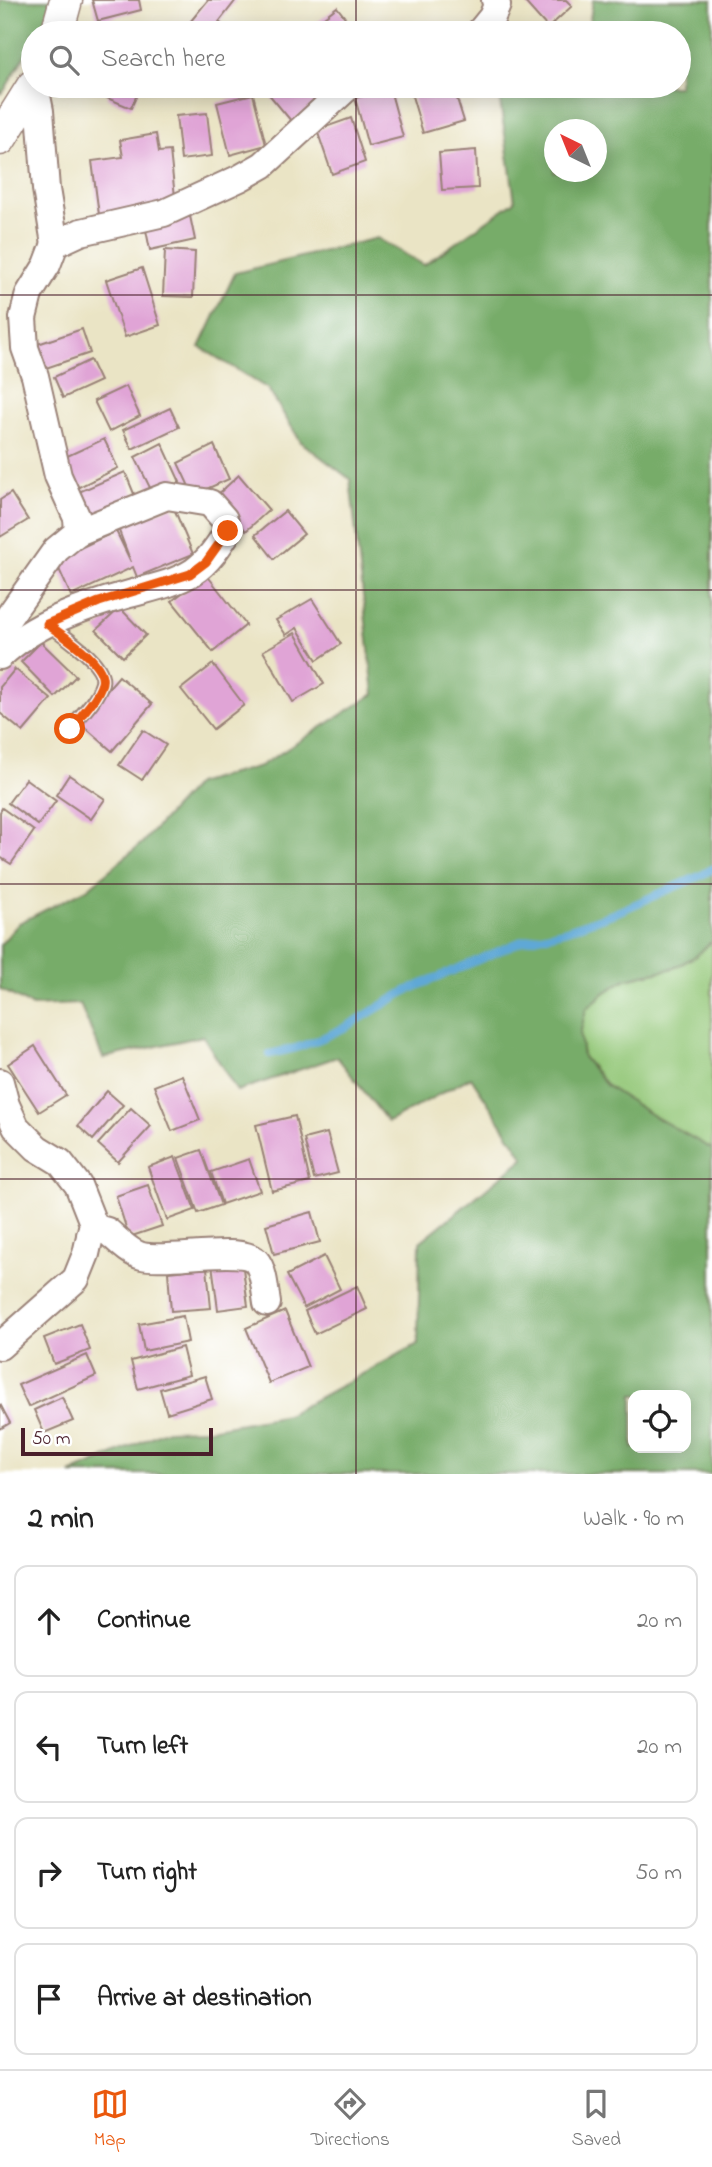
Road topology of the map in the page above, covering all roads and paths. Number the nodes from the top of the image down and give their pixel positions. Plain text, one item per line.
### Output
1 (66, 0) edge
2 (495, 0) edge
3 (60, 21) edge
4 (488, 21) edge
5 (26, 98) edge
6 (36, 98) edge
7 (336, 98) edge
8 (0, 139) edge
9 (55, 244) junction
10 (78, 532) junction
11 (47, 624) junction
12 (0, 629) edge
13 (0, 656) edge
14 (70, 729) dead end
15 (0, 1082) edge
16 (90, 1236) junction
17 (267, 1303) dead end
18 (0, 1346) edge

1 - 3 street
2 - 4 street
5 - 8 street
6 - 9 street
7 - 9 street
9 - 10 street
10 - 11 street
10 - 12 street
11 - 13 street
11 - 14 lane
15 - 16 street
16 - 17 street
16 - 18 street

